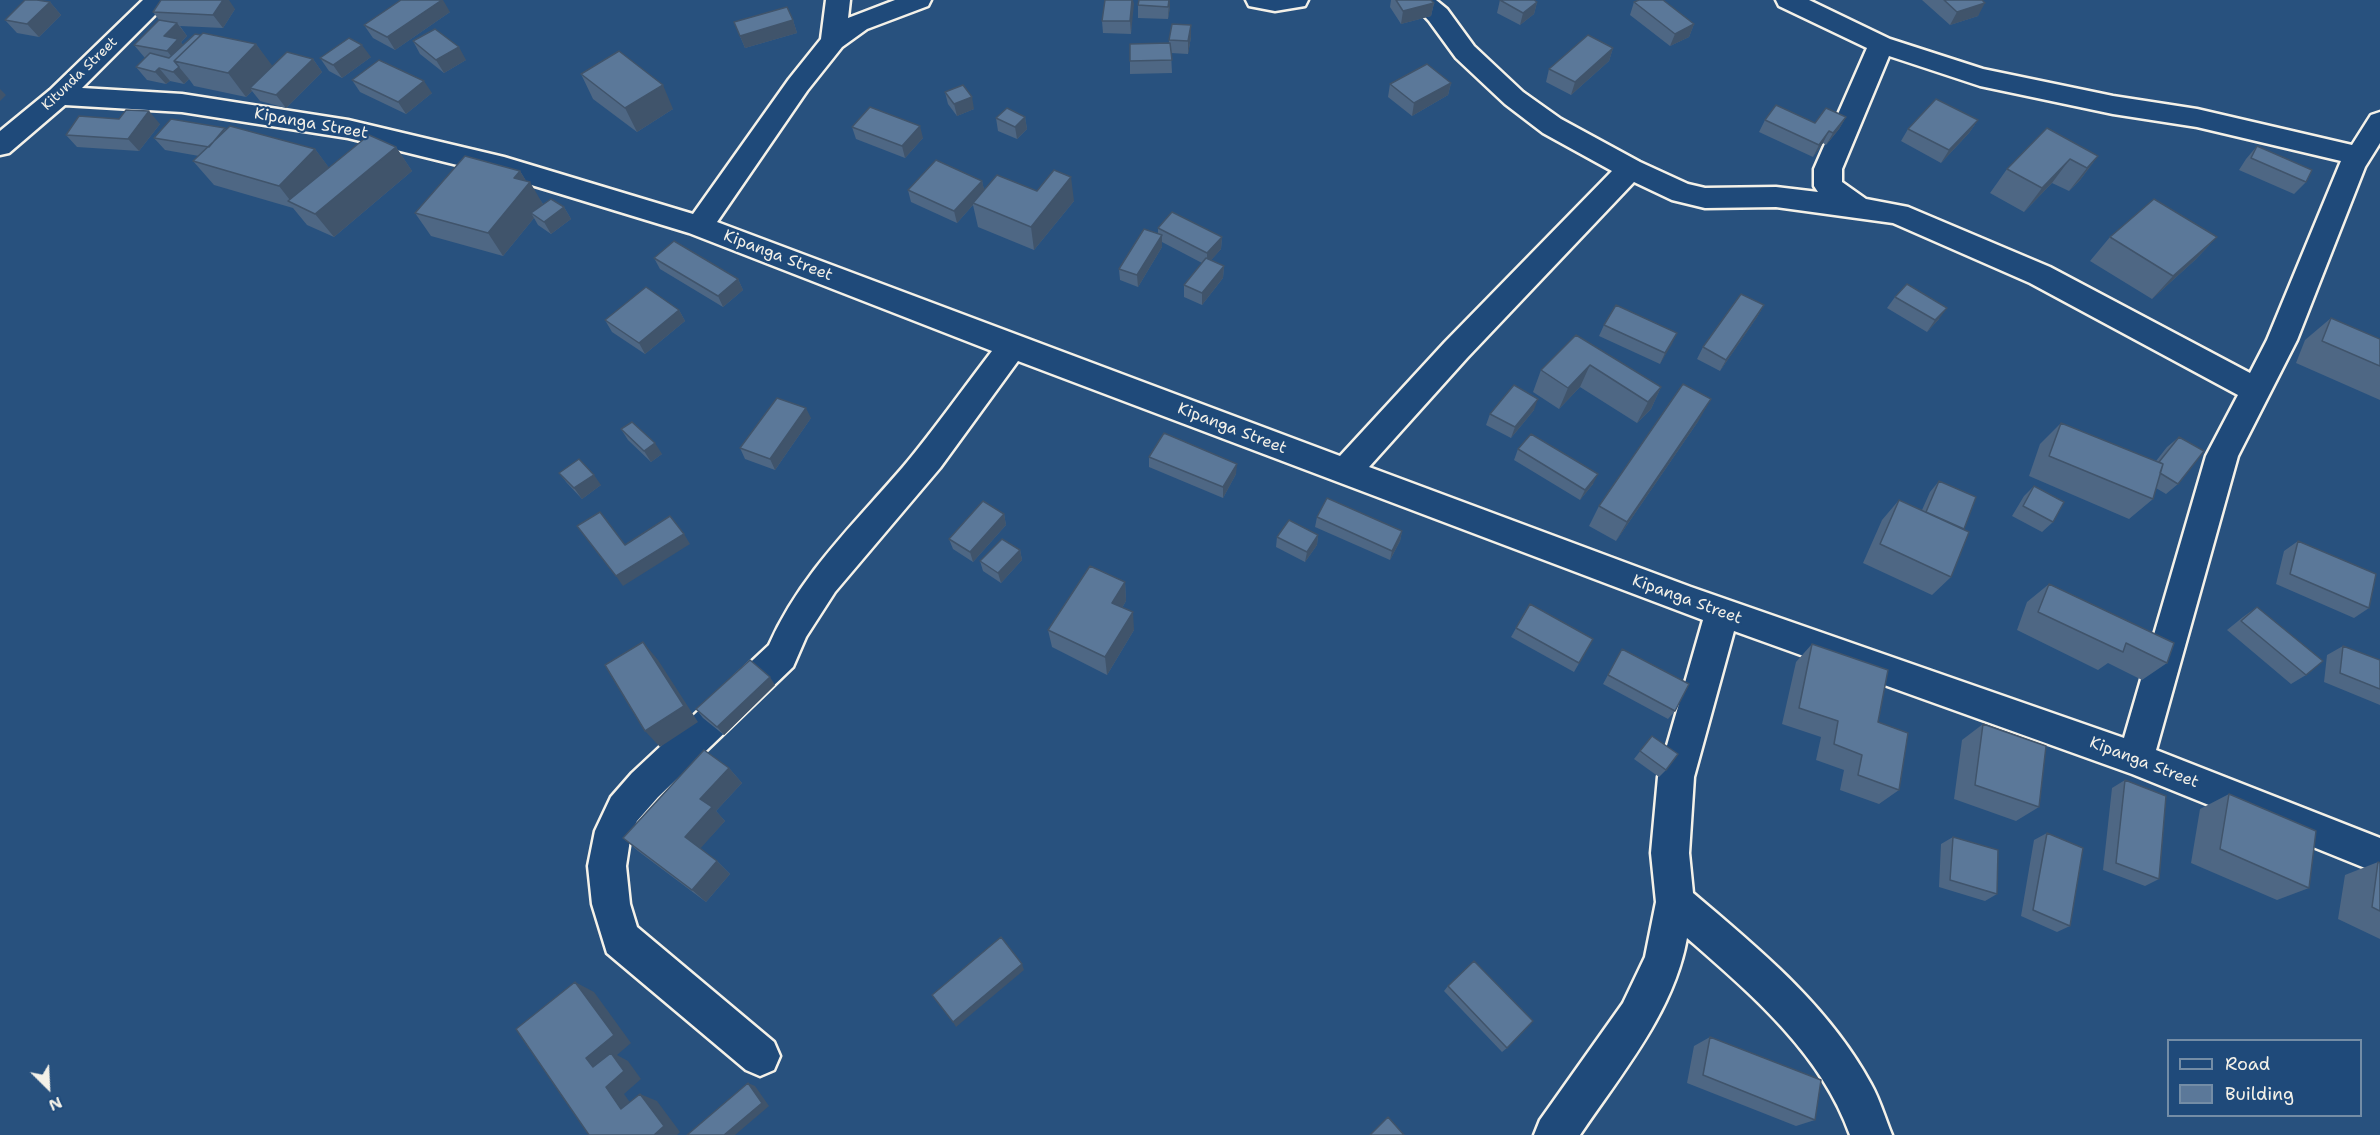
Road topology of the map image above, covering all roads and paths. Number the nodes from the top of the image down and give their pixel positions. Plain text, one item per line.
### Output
1 (158, 0) edge
2 (838, 0) edge
3 (919, 0) edge
4 (1258, 0) edge
5 (1296, 0) edge
6 (1421, 0) edge
7 (1788, 0) edge
8 (833, 41) junction
9 (1881, 45) junction
10 (59, 96) junction
11 (2380, 121) edge
12 (0, 146) edge
13 (2359, 156) junction
14 (1630, 169) junction
15 (1862, 208) junction
16 (699, 226) junction
17 (1011, 347) junction
18 (2257, 391) junction
19 (1346, 472) junction
20 (1722, 613) junction
21 (2136, 759) junction
22 (2380, 856) edge
23 (1675, 902) junction
24 (760, 1056) dead end
25 (1555, 1135) edge
26 (1871, 1135) edge

1 - 10 street, Kitunda Street
2 - 8 street
3 - 8 street
4 - 5 street
6 - 14 street
7 - 9 street
8 - 16 street
9 - 13 street
9 - 15 street
10 - 12 street, Kitunda Street
10 - 16 street, Kipanga Street
11 - 13 street
13 - 18 street
14 - 15 street
14 - 19 street
15 - 18 street
16 - 17 street, Kipanga Street
17 - 19 street, Kipanga Street
17 - 24 street
18 - 21 street
19 - 20 street, Kipanga Street
20 - 21 street, Kipanga Street
20 - 23 street
21 - 22 street, Kipanga Street
23 - 25 street
23 - 26 street

